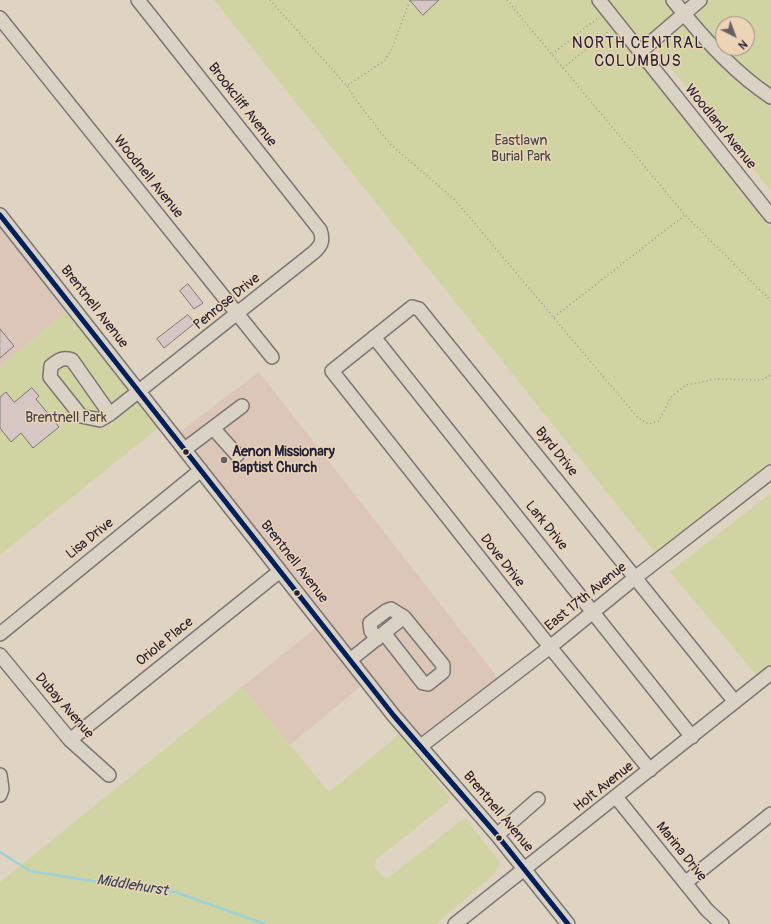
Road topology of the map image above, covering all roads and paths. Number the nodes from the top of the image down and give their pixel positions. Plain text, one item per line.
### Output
1 (138, 0) edge
2 (270, 0) edge
3 (410, 0) edge
4 (507, 0) edge
5 (674, 0) edge
6 (700, 0) edge
7 (603, 5) edge
8 (684, 13) junction
9 (0, 18) edge
10 (618, 24) junction
11 (640, 52) junction
12 (552, 54) junction
13 (563, 68) junction
14 (347, 86) junction
15 (771, 97) edge
16 (0, 215) edge
17 (685, 215) junction
18 (771, 216) edge
19 (320, 230) joint
20 (771, 301) edge
21 (237, 314) junction
22 (553, 317) junction
23 (374, 337) junction
24 (272, 357) dead end
25 (332, 371) joint
26 (771, 376) edge
27 (140, 391) junction
28 (242, 406) dead end
29 (110, 414) junction
30 (213, 428) junction
31 (185, 449) junction
32 (237, 455) dead end
33 (201, 470) junction
34 (771, 472) edge
35 (280, 571) junction
36 (636, 577) junction
37 (593, 611) junction
38 (0, 634) edge
39 (380, 636) junction
40 (550, 647) junction
41 (0, 654) edge
42 (350, 660) junction
43 (771, 673) edge
44 (735, 702) junction
45 (692, 737) junction
46 (70, 740) junction
47 (421, 746) junction
48 (650, 770) junction
49 (0, 775) edge
50 (109, 775) dead end
51 (1, 792) edge
52 (616, 797) junction
53 (538, 799) dead end
54 (771, 814) edge
55 (497, 835) junction
56 (525, 869) junction
57 (685, 883) junction
58 (455, 924) edge
59 (568, 924) edge
60 (722, 924) edge

1 - 19 street, Brookcliff Avenue
2 - 14 path
3 - 14 path
4 - 12 path
5 - 8 street
6 - 8 street
7 - 10 street, Woodland Avenue
7 - 12 path
8 - 11 street
8 - 15 street
9 - 21 street, Woodnell Avenue
10 - 11 street, Woodland Avenue
10 - 13 path
11 - 18 street, Woodland Avenue
12 - 13 path
13 - 17 path
14 - 22 path
16 - 27 street, Brentnell Avenue
17 - 20 path
17 - 22 path
19 - 21 street, Penrose Drive
21 - 24 street, Woodnell Avenue
21 - 27 street, Penrose Drive
22 - 26 path
23 - 25 street, Byrd Drive
23 - 36 street, Byrd Drive
23 - 37 street, Lark Drive
25 - 40 street, Dove Drive
27 - 29 street, Penrose Drive
27 - 31 street, Brentnell Avenue
28 - 30 street
29 - 29 street
30 - 31 street
30 - 32 street
31 - 33 street, Brentnell Avenue
33 - 35 street, Brentnell Avenue
33 - 38 street, Lisa Drive
34 - 36 street, East 17th Avenue
35 - 42 street, Brentnell Avenue
35 - 46 street, Oriole Place
36 - 37 street, East 17th Avenue
36 - 44 street, Byrd Drive
37 - 40 street, East 17th Avenue
37 - 45 street, Lark Drive
39 - 39 street
39 - 42 street
40 - 47 street, East 17th Avenue
40 - 48 street, Dove Drive
41 - 46 street, Dubay Avenue
42 - 47 street, Brentnell Avenue
43 - 44 street, Holt Avenue
44 - 45 street, Holt Avenue
45 - 48 street, Holt Avenue
46 - 50 street, Dubay Avenue
47 - 55 street, Brentnell Avenue
48 - 52 street, Holt Avenue
49 - 51 street
52 - 56 street, Holt Avenue
52 - 57 street, Marina Drive
53 - 55 street
54 - 57 street
55 - 56 street, Brentnell Avenue
56 - 58 street, Holt Avenue
56 - 59 street, Brentnell Avenue
57 - 60 street, Marina Drive

